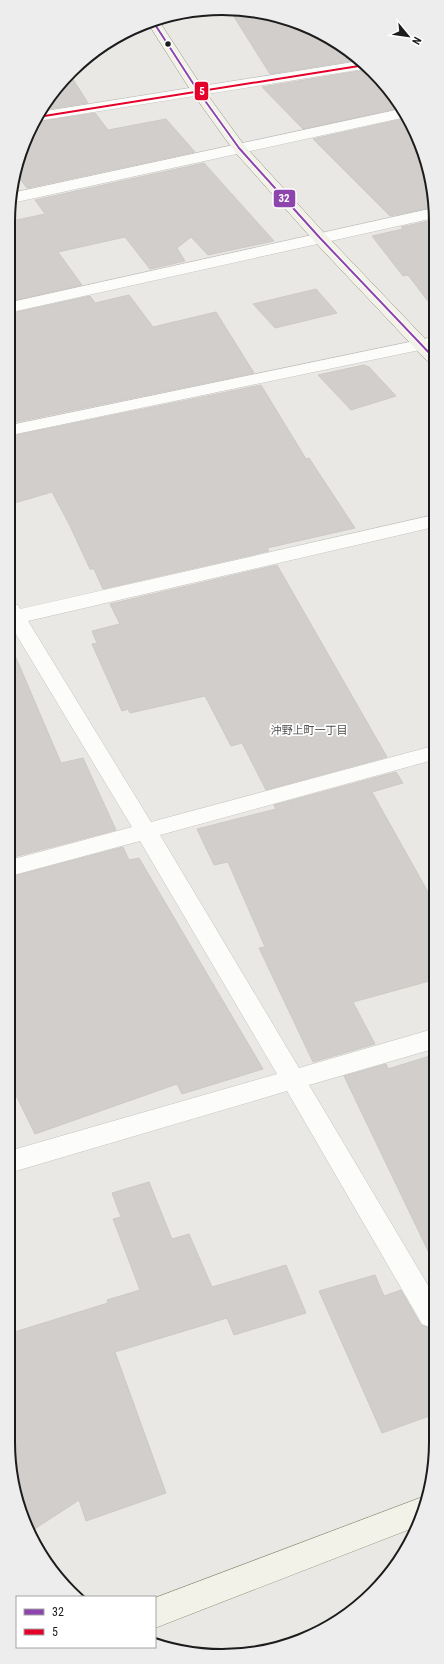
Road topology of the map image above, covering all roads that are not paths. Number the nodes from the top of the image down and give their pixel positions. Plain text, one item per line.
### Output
1 (156, 26) edge
2 (358, 66) edge
3 (198, 91) junction
4 (398, 113) edge
5 (44, 116) edge
6 (239, 148) junction
7 (17, 197) edge
8 (429, 214) edge
9 (320, 238) junction
10 (15, 306) edge
11 (427, 344) edge
12 (15, 429) edge
13 (429, 522) edge
14 (15, 614) edge
15 (15, 620) edge
16 (429, 754) edge
17 (146, 831) junction
18 (15, 867) edge
19 (429, 1040) edge
20 (293, 1079) junction
21 (15, 1160) edge
22 (429, 1311) edge
23 (416, 1513) edge
24 (156, 1612) edge

1 - 3 street
2 - 3 street
3 - 5 street
3 - 6 street
4 - 6 street
6 - 7 street
6 - 9 street
8 - 9 street
9 - 10 street
9 - 11 street
11 - 12 street
13 - 14 street
15 - 17 street
16 - 17 street
17 - 18 street
17 - 20 street
19 - 20 street
20 - 21 street
20 - 22 street
23 - 24 street

